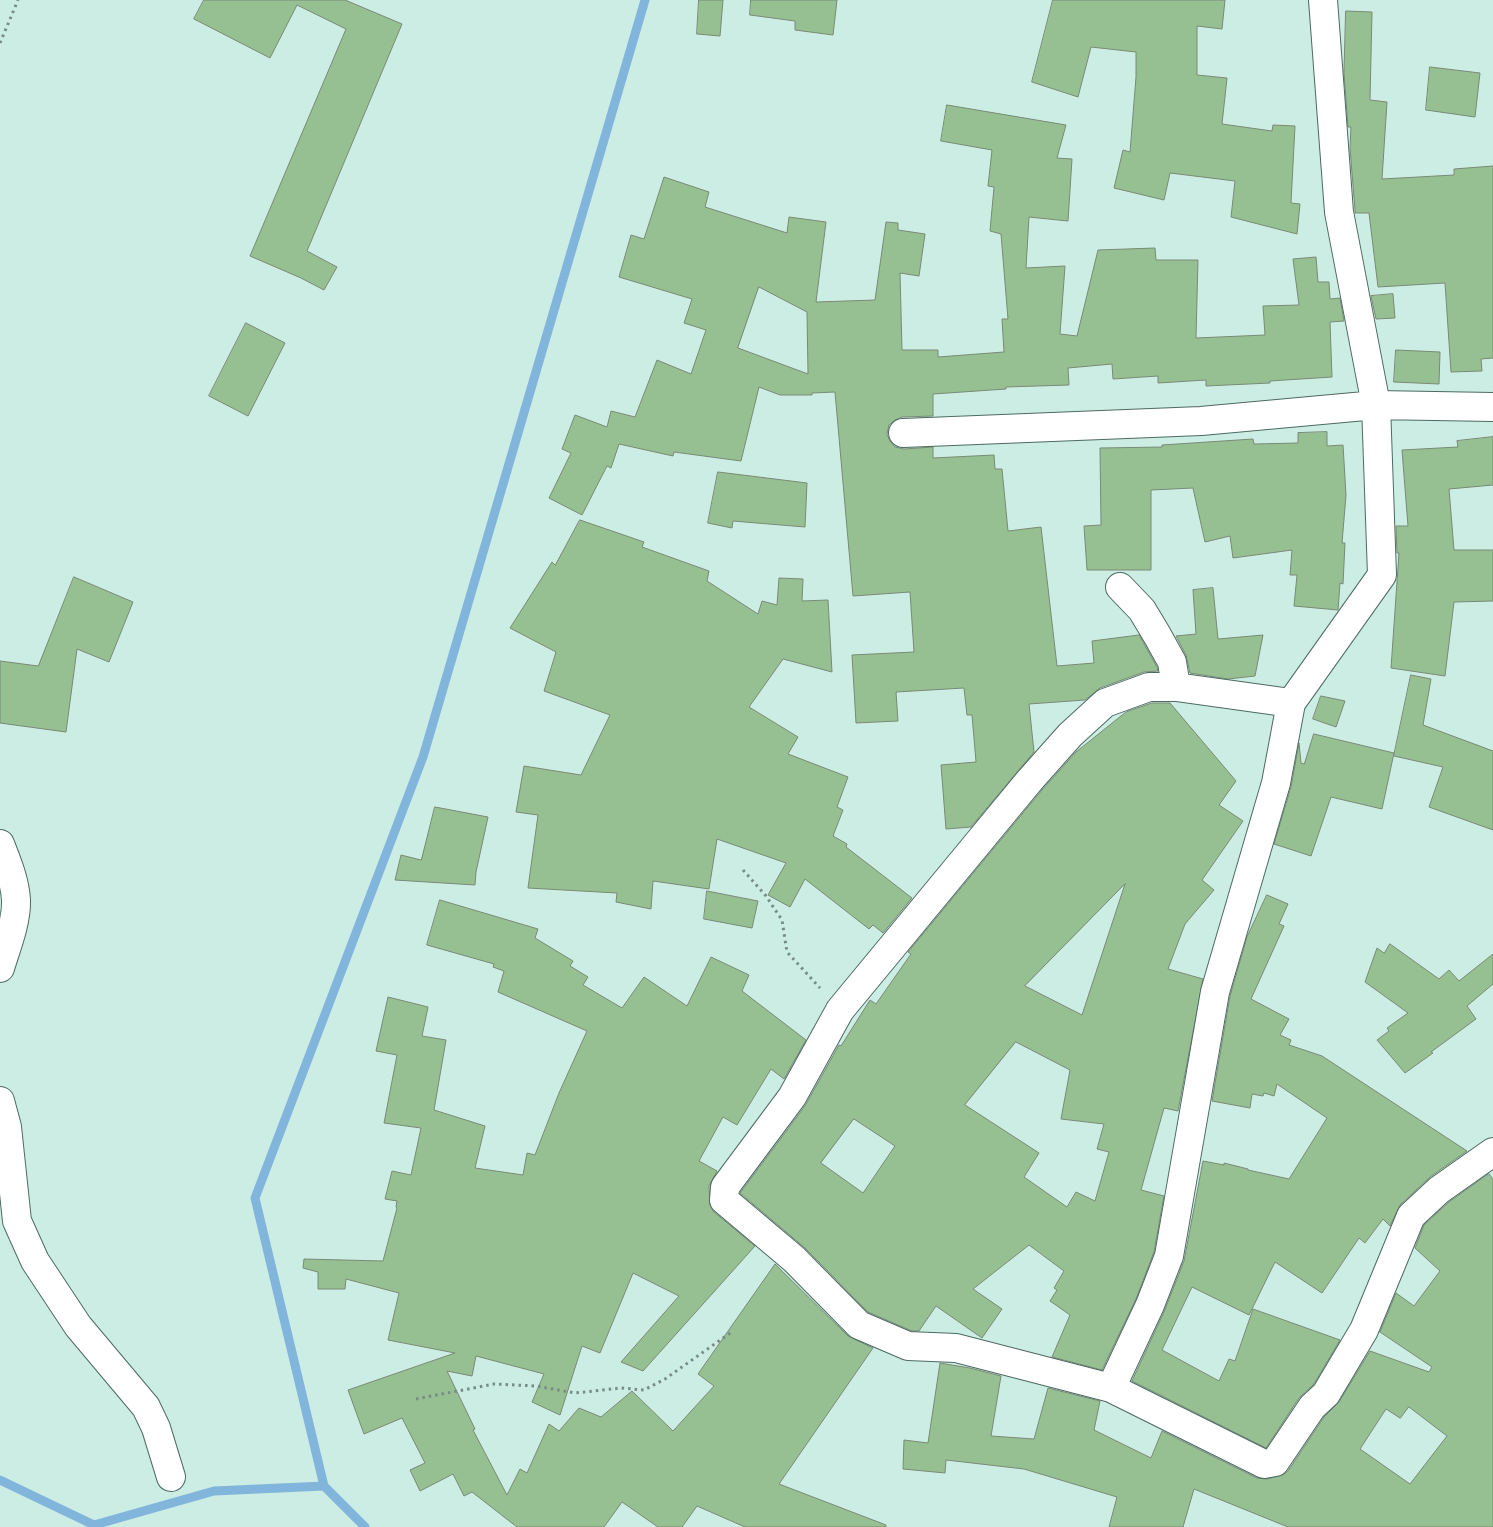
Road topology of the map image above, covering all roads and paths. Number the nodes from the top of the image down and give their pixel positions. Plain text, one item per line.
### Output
1 (18, 0) edge
2 (1323, 0) edge
3 (0, 43) edge
4 (1376, 405) junction
5 (1493, 407) edge
6 (904, 433) dead end
7 (1120, 587) dead end
8 (1176, 687) junction
9 (1291, 703) junction
10 (0, 844) edge
11 (743, 870) dead end
12 (0, 968) edge
13 (840, 1010) junction
14 (0, 1101) edge
15 (1493, 1152) edge
16 (733, 1332) dead end
17 (1111, 1388) junction
18 (416, 1398) dead end
19 (171, 1477) dead end

1 - 3 path
2 - 4 street
4 - 5 street
4 - 6 street
4 - 9 street
7 - 8 street
8 - 9 street
8 - 13 street
9 - 17 street
10 - 12 street
11 - 13 path
13 - 17 street
14 - 19 street
15 - 17 street
16 - 18 path

